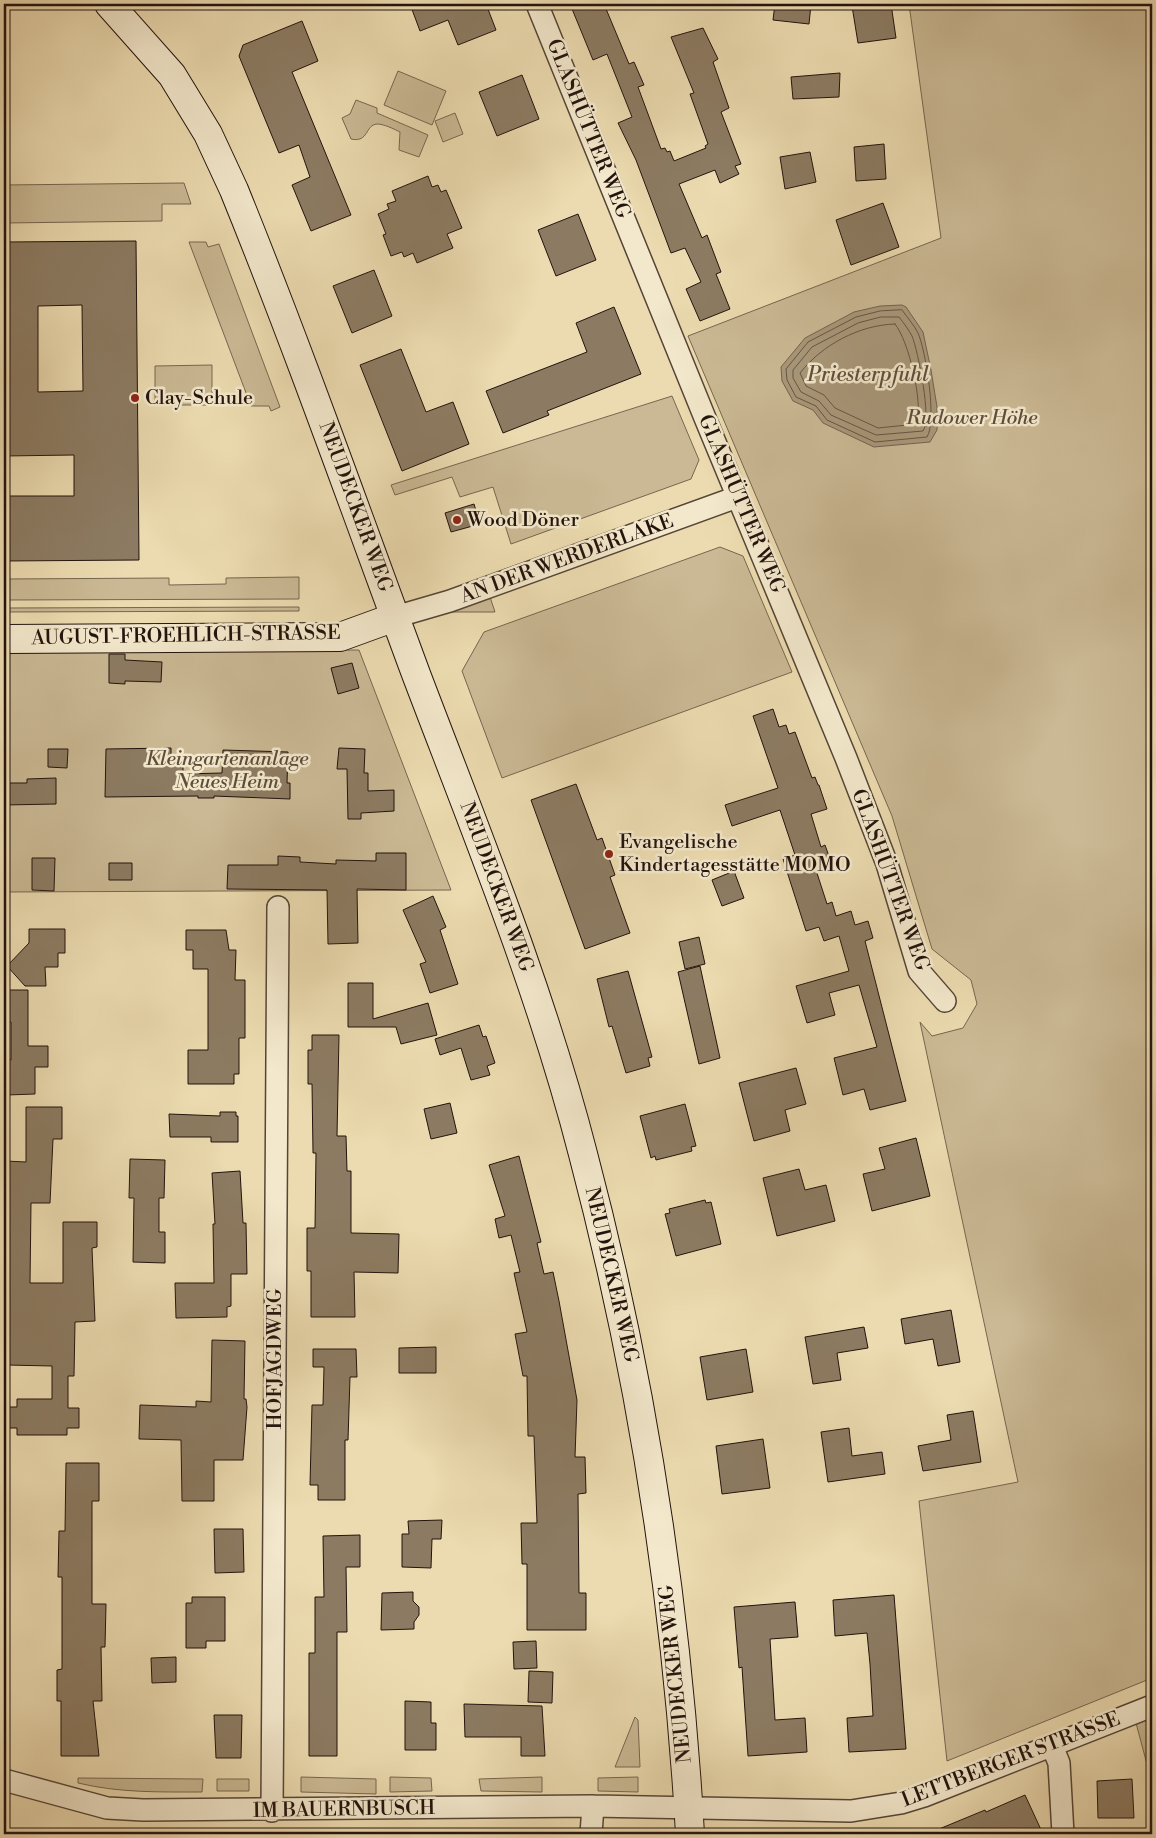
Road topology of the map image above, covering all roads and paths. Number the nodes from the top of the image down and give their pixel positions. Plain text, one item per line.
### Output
1 (109, 4) edge
2 (537, 4) edge
3 (738, 497) junction
4 (396, 617) junction
5 (4, 639) edge
6 (278, 907) dead end
7 (945, 1001) dead end
8 (1152, 1706) edge
9 (1052, 1746) junction
10 (4, 1780) edge
11 (593, 1806) junction
12 (688, 1807) junction
13 (272, 1810) junction
14 (590, 1834) edge
15 (690, 1834) edge
16 (1063, 1834) edge

1 - 4 street, NEUDECKER WEG
2 - 3 street, GLASHÜTTER WEG
3 - 4 street, AN DER WERDERLAKE
3 - 7 street, GLASHÜTTER WEG
4 - 5 street, AUGUST-FROEHLICH-STRASSE
4 - 12 street, NEUDECKER WEG
6 - 13 street, HOFJAGDWEG
8 - 9 street, LETTBERGER STRASSE
9 - 12 street, LETTBERGER STRASSE
9 - 16 street
10 - 13 street, IM BAUERNBUSCH
11 - 12 street, IM BAUERNBUSCH
11 - 13 street, IM BAUERNBUSCH
11 - 14 street
12 - 15 street, NEUDECKER WEG

